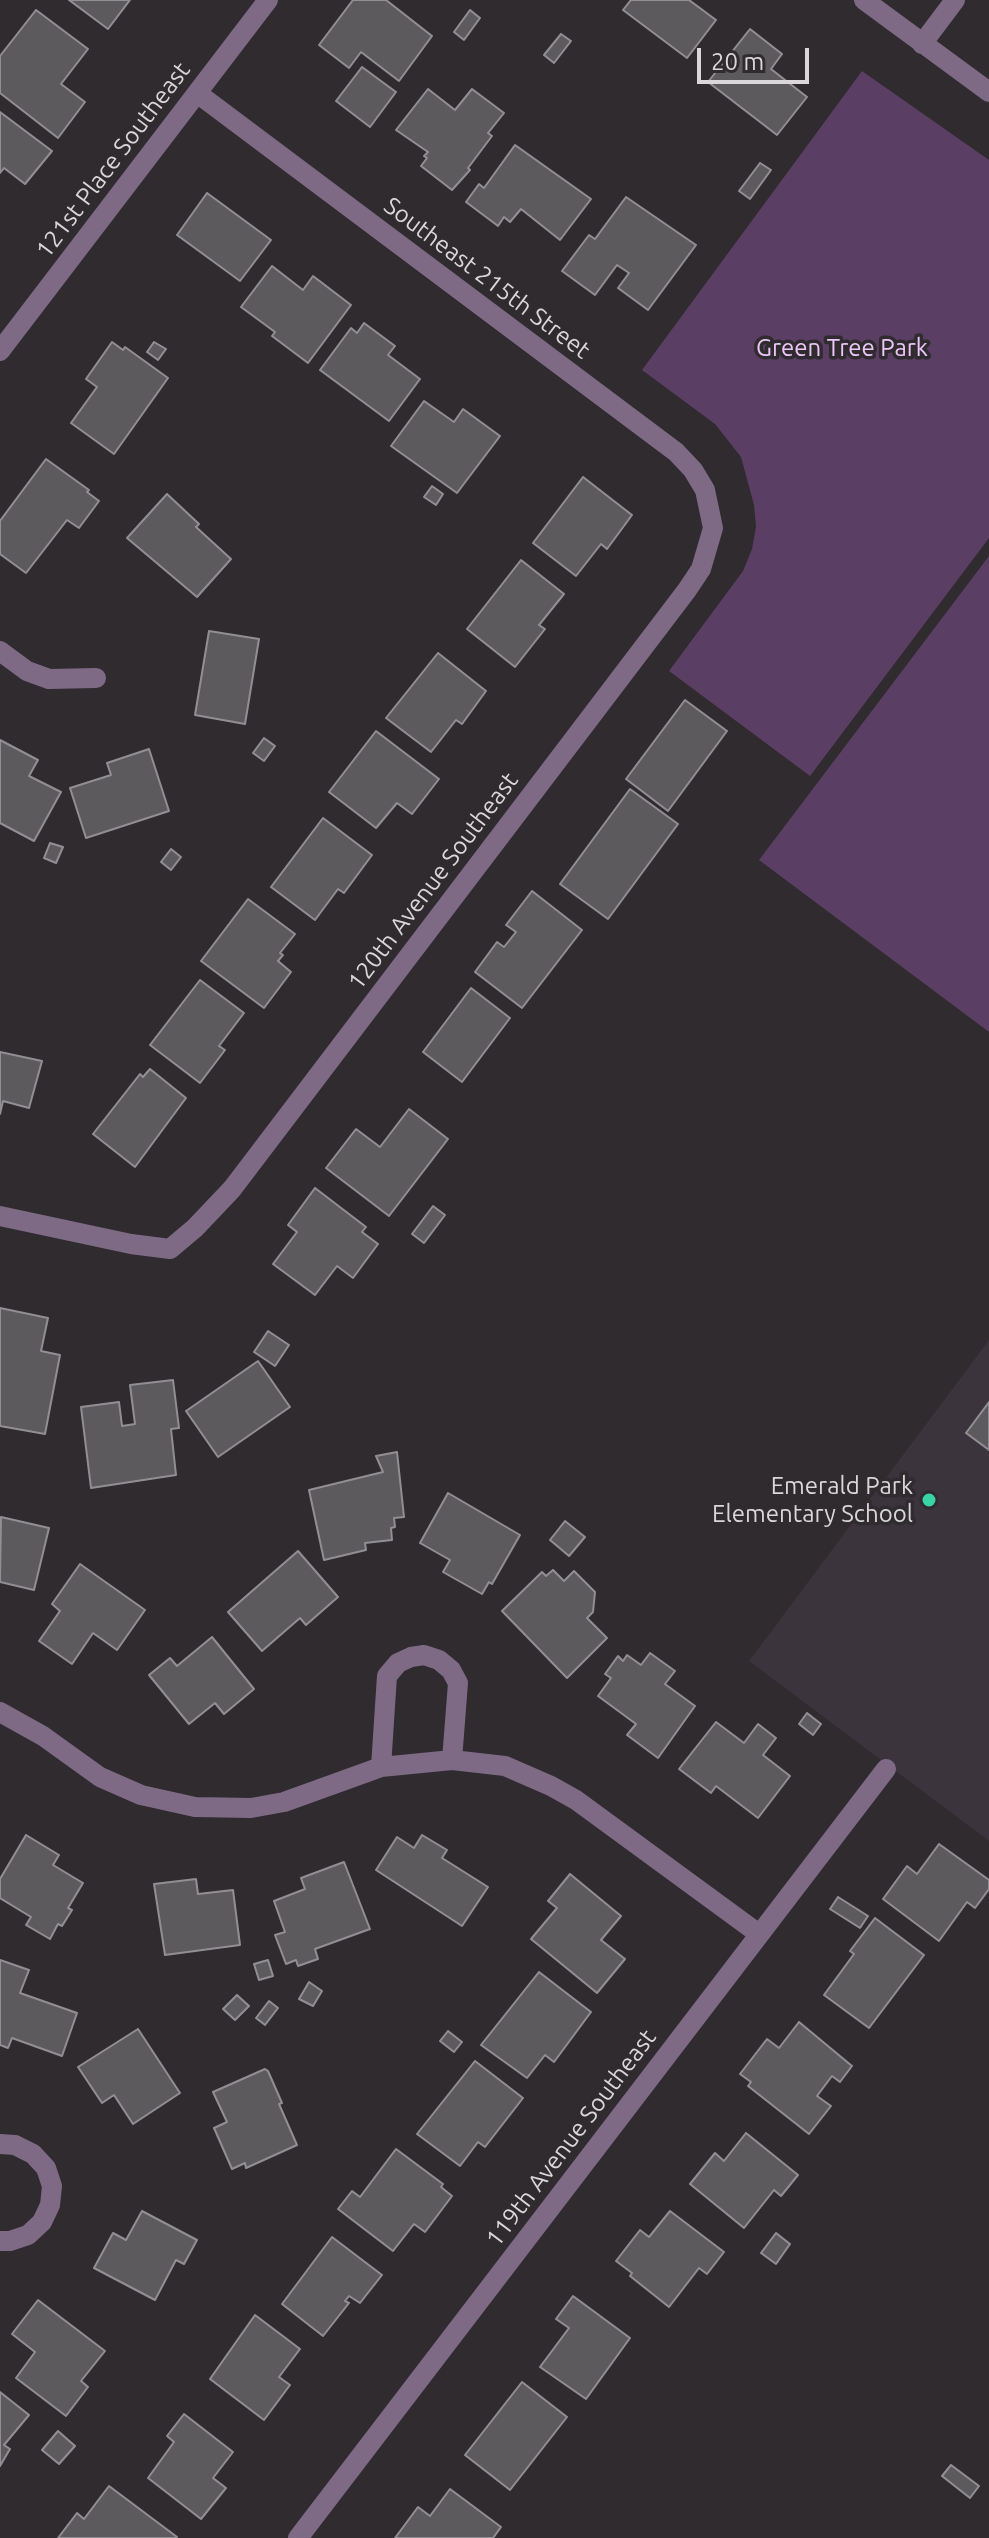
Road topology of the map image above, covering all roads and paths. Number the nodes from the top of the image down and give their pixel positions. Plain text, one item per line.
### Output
1 (268, 0) edge
2 (864, 0) edge
3 (955, 0) edge
4 (922, 44) junction
5 (989, 92) edge
6 (197, 93) junction
7 (0, 351) edge
8 (713, 528) joint
9 (0, 651) edge
10 (96, 678) dead end
11 (0, 1216) edge
12 (0, 1712) edge
13 (452, 1760) junction
14 (381, 1767) junction
15 (886, 1769) dead end
16 (759, 1934) junction
17 (0, 2144) edge
18 (0, 2241) edge
19 (298, 2538) edge

1 - 6 street, 121st Place Southeast
2 - 4 street
3 - 4 street
4 - 5 street
6 - 7 street, 121st Place Southeast
6 - 8 street, Southeast 215th Street
8 - 11 street, 120th Avenue Southeast
9 - 10 street
12 - 14 street
13 - 14 street
13 - 14 street
13 - 16 street
15 - 16 street, 119th Avenue Southeast
16 - 19 street, 119th Avenue Southeast
17 - 18 street

